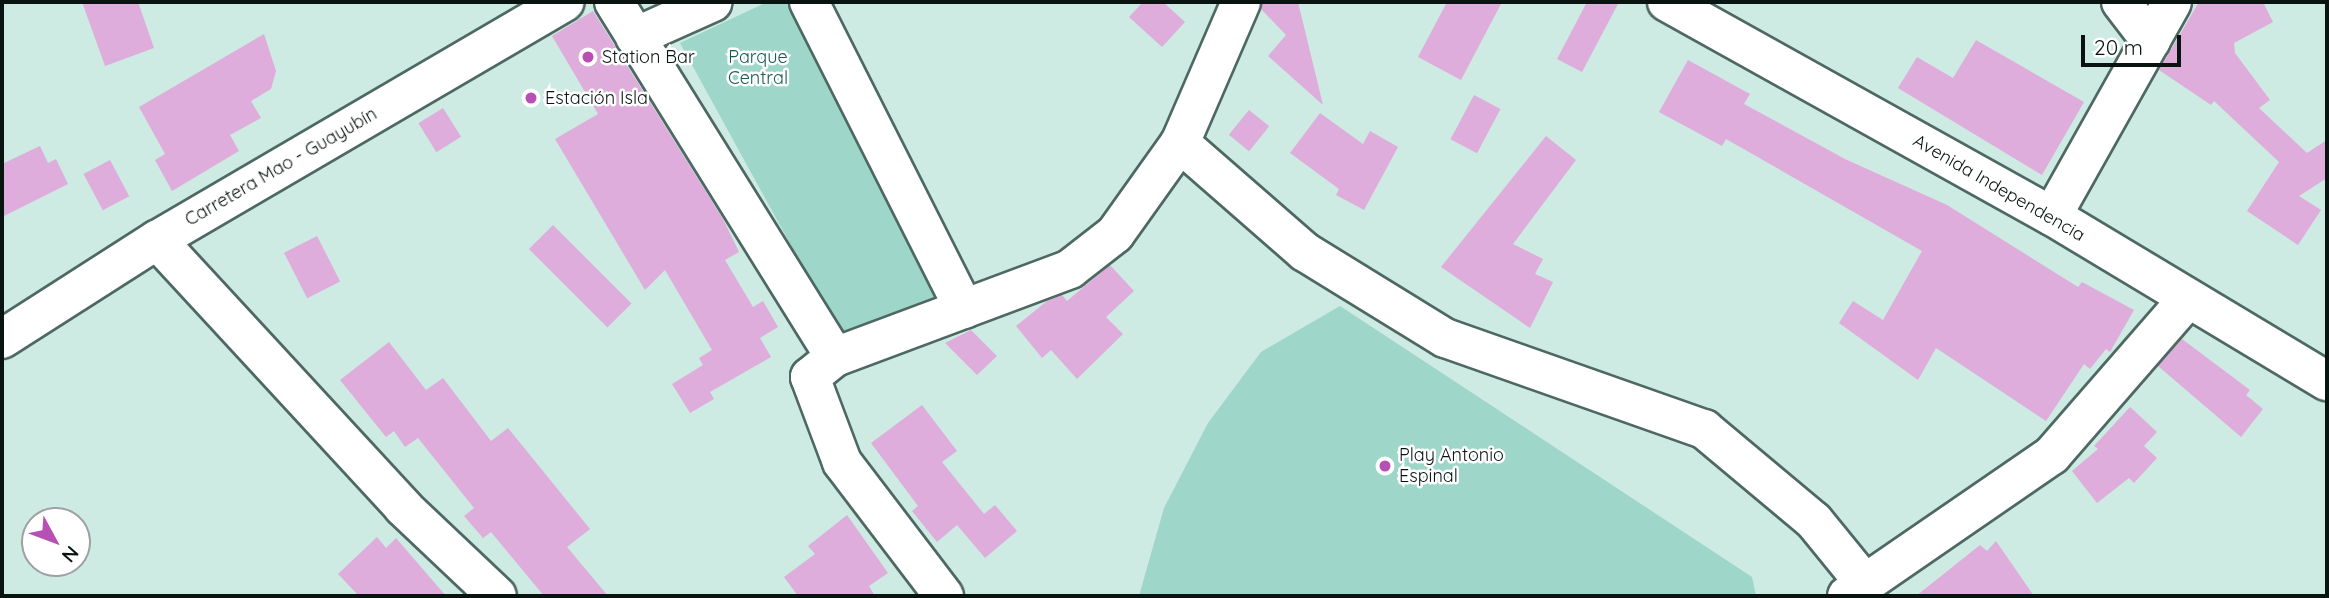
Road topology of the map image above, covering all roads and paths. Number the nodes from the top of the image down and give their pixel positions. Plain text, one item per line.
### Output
1 (565, 2) edge
2 (614, 2) edge
3 (713, 2) edge
4 (809, 2) edge
5 (1241, 2) edge
6 (1667, 2) edge
7 (2121, 2) edge
8 (2172, 2) edge
9 (635, 37) junction
10 (2151, 41) junction
11 (1180, 143) junction
12 (2052, 216) junction
13 (157, 240) junction
14 (2186, 301) junction
15 (964, 309) junction
16 (2, 339) edge
17 (835, 357) junction
18 (2327, 381) edge
19 (1855, 589) edge
20 (497, 596) edge
21 (944, 596) edge

1 - 13 street, Carretera Mao - Guayubín
2 - 9 street
3 - 9 street
4 - 15 street
5 - 11 street
6 - 12 street, Avenida Independencia
7 - 10 street
8 - 10 street
9 - 17 street
10 - 12 street
11 - 15 street
11 - 19 street
12 - 14 street, Avenida Independencia
13 - 16 street, Carretera Mao - Guayubín
13 - 20 street
14 - 18 street, Avenida Independencia
14 - 19 street
15 - 17 street
17 - 21 street

